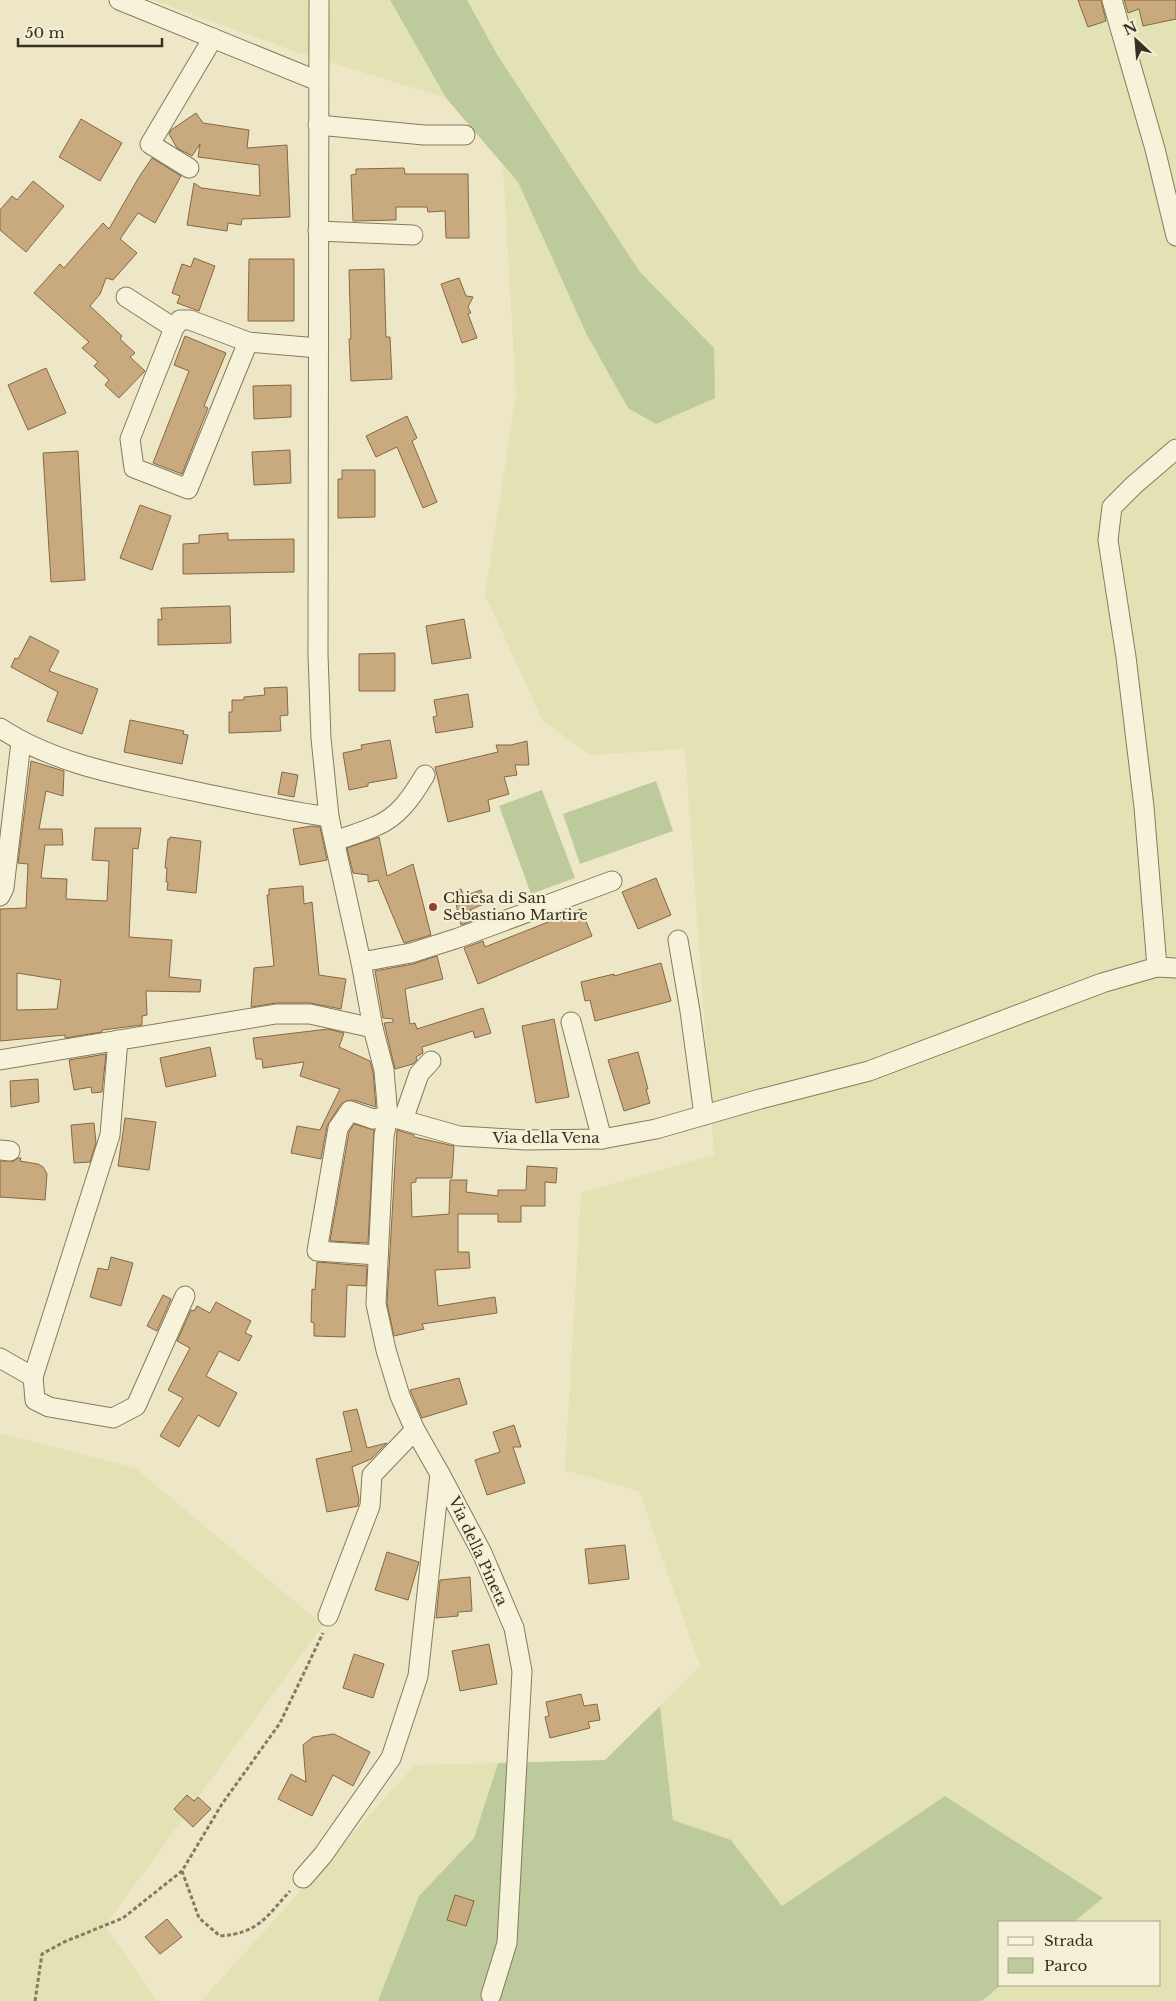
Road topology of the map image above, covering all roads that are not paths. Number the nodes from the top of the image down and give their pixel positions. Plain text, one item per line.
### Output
1 (119, 0) edge
2 (319, 0) edge
3 (1112, 0) edge
4 (213, 38) junction
5 (318, 81) junction
6 (318, 125) junction
7 (465, 135) dead end
8 (189, 168) dead end
9 (318, 231) junction
10 (413, 235) dead end
11 (1176, 236) edge
12 (126, 298) dead end
13 (174, 328) junction
14 (248, 342) junction
15 (318, 348) junction
16 (1176, 449) edge
17 (0, 728) edge
18 (21, 742) junction
19 (425, 775) dead end
20 (329, 817) junction
21 (335, 841) junction
22 (612, 881) dead end
23 (0, 896) edge
24 (678, 940) dead end
25 (361, 962) junction
26 (1167, 967) edge
27 (571, 1022) dead end
28 (373, 1028) junction
29 (118, 1040) junction
30 (0, 1060) edge
31 (432, 1061) dead end
32 (704, 1115) junction
33 (395, 1118) junction
34 (602, 1139) junction
35 (378, 1255) junction
36 (185, 1296) dead end
37 (0, 1358) edge
38 (33, 1378) junction
39 (415, 1430) junction
40 (440, 1474) junction
41 (328, 1616) road end
42 (303, 1878) road end
43 (491, 1996) dead end

1 - 4 street
2 - 5 street
3 - 11 street
4 - 5 street
4 - 8 street
5 - 6 street
6 - 7 street
6 - 9 street
9 - 10 street
9 - 15 street
12 - 13 street
13 - 14 street
13 - 14 street
14 - 15 street
15 - 20 street
16 - 26 street
17 - 18 street
18 - 20 street
18 - 23 street
19 - 21 street
20 - 21 street
21 - 25 street
22 - 25 street
24 - 32 street
25 - 28 street
26 - 32 street, Via della Vena
27 - 34 street
28 - 29 street
28 - 33 street
29 - 30 street
29 - 38 street
31 - 33 street
32 - 34 street, Via della Vena
33 - 34 street, Via della Vena
33 - 35 street, Via della Pineta
33 - 35 street, Via della Vena
35 - 39 street, Via della Pineta
36 - 38 street
37 - 38 street
39 - 40 street, Via della Pineta
39 - 41 street
40 - 42 street
40 - 43 street, Via della Pineta

